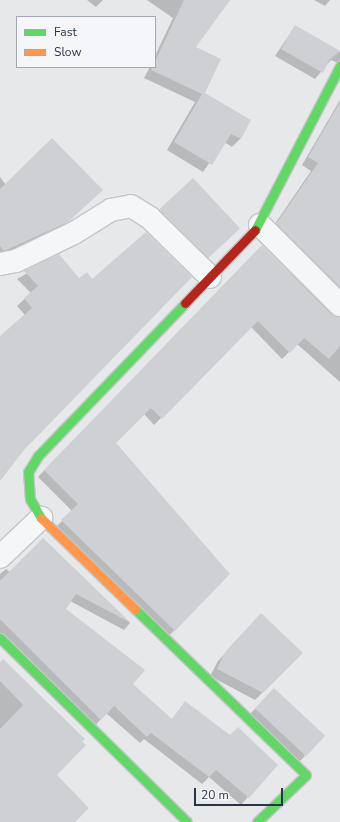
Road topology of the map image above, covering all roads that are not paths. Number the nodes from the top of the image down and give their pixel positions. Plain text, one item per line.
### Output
1 (339, 71) edge
2 (260, 225) junction
3 (0, 264) edge
4 (210, 277) junction
5 (340, 305) edge
6 (41, 518) junction
7 (0, 557) edge
8 (0, 638) edge
9 (186, 822) edge
10 (258, 822) edge

1 - 2 street
2 - 4 street
2 - 5 street
3 - 4 street
4 - 6 street
6 - 7 street
6 - 10 street
8 - 9 street

